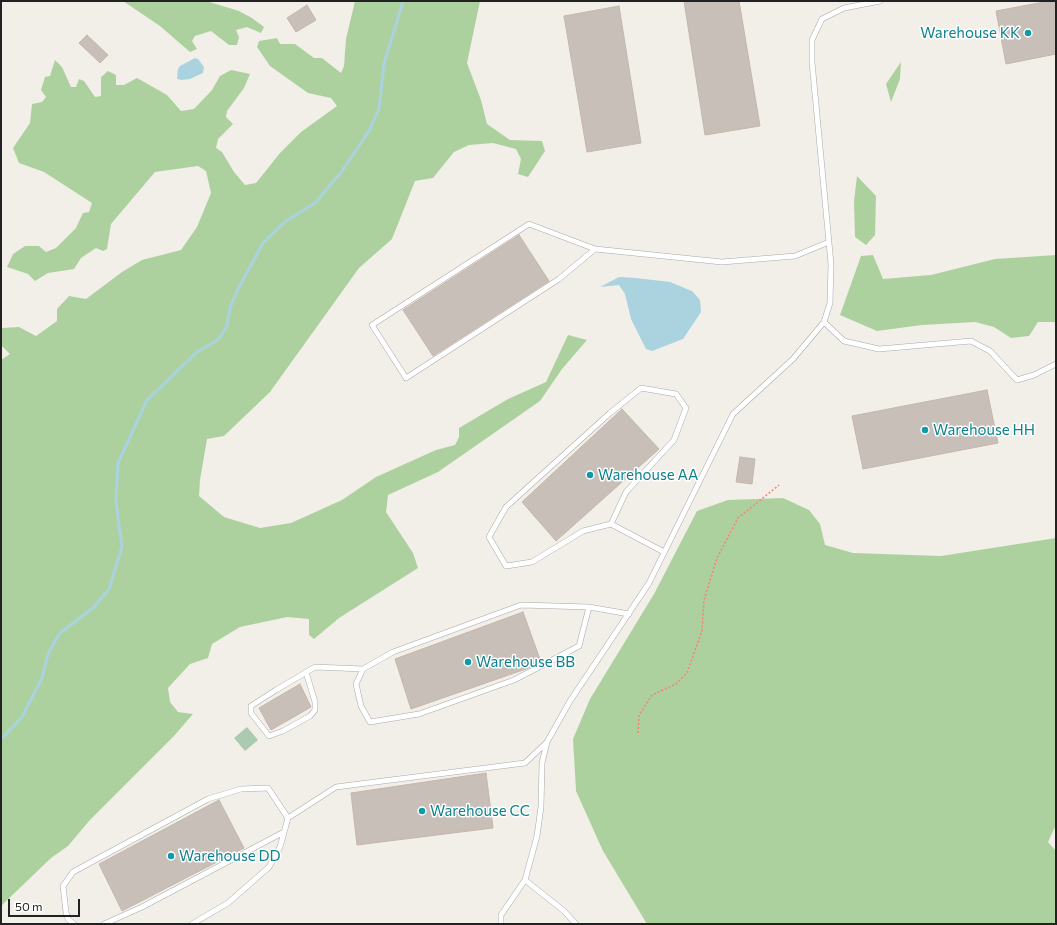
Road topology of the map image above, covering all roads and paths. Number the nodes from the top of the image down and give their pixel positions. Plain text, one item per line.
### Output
1 (880, 1) edge
2 (829, 242) junction
3 (595, 249) junction
4 (824, 322) junction
5 (1056, 364) edge
6 (779, 485) dead end
7 (612, 524) junction
8 (664, 552) junction
9 (590, 607) junction
10 (628, 614) junction
11 (363, 669) junction
12 (306, 672) junction
13 (638, 733) dead end
14 (546, 742) junction
15 (288, 818) junction
16 (284, 832) junction
17 (524, 880) junction
18 (74, 924) edge
19 (104, 924) edge
20 (192, 924) edge
21 (501, 924) edge
22 (576, 924) edge

1 - 2 lane
2 - 3 lane
2 - 4 lane
3 - 3 lane
4 - 5 lane
4 - 8 lane
6 - 13 path
7 - 7 lane
7 - 8 lane
8 - 10 lane
9 - 10 lane
9 - 11 lane
9 - 11 lane
10 - 14 lane
11 - 12 lane
12 - 12 lane
14 - 15 lane
14 - 17 lane
15 - 16 lane
15 - 18 lane
16 - 19 lane
16 - 20 lane
17 - 21 lane
17 - 22 lane

